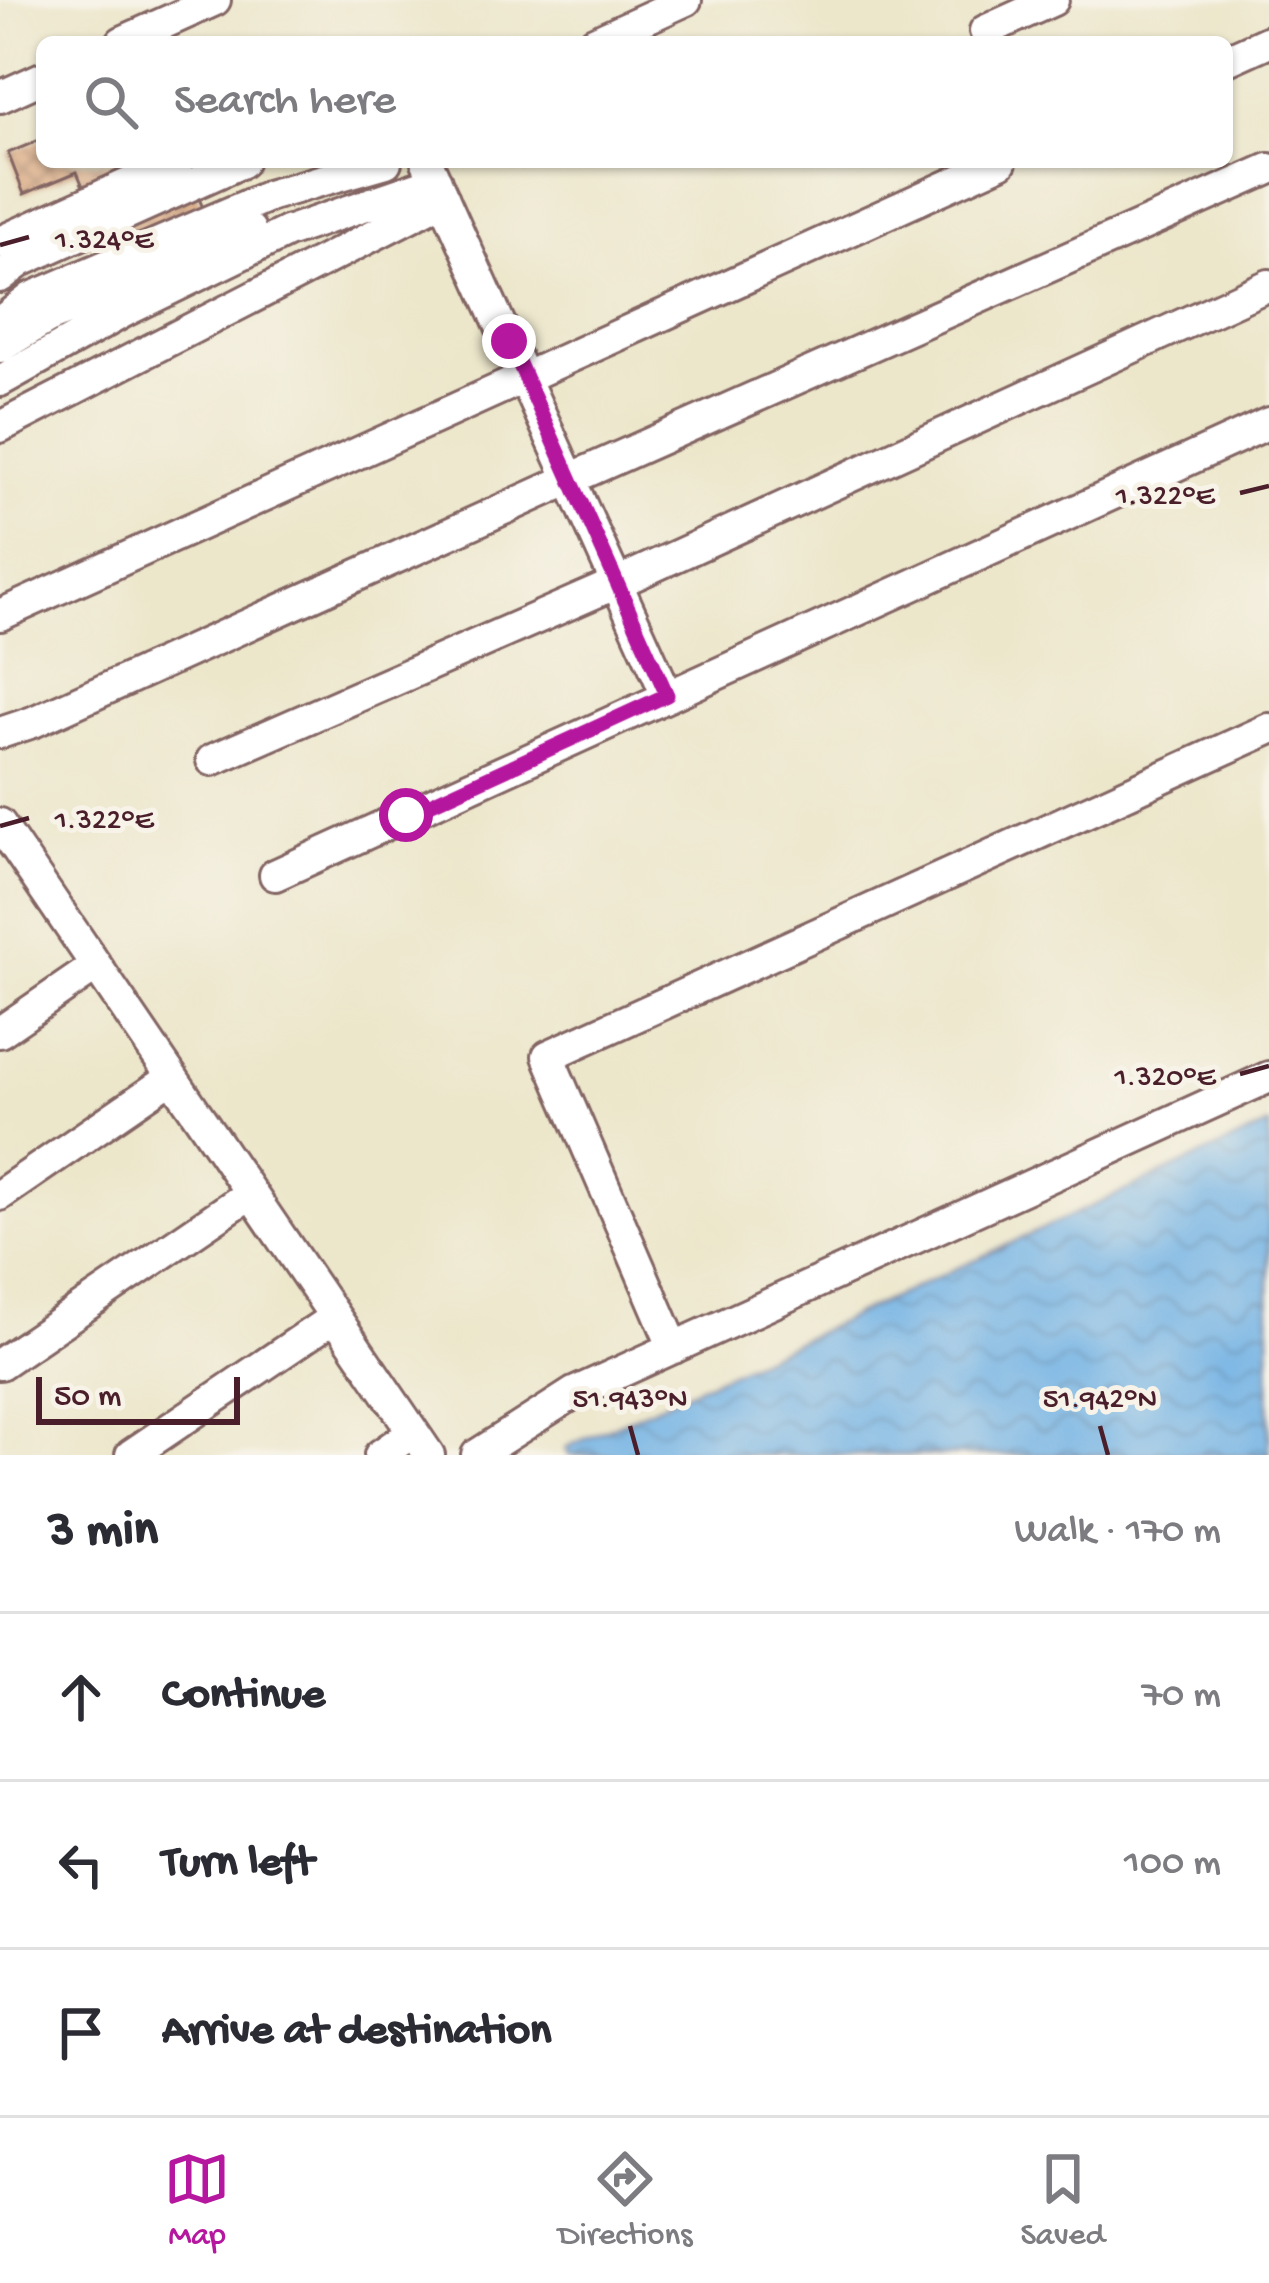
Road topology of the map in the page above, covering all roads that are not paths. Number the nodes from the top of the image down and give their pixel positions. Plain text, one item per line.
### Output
1 (215, 0) edge
2 (686, 0) edge
3 (1053, 0) edge
4 (985, 32) dead end
5 (135, 36) edge
6 (607, 36) edge
7 (1269, 41) edge
8 (1233, 57) edge
9 (36, 81) edge
10 (0, 97) edge
11 (163, 168) edge
12 (229, 168) edge
13 (365, 168) edge
14 (988, 168) edge
15 (1269, 170) edge
16 (434, 177) edge
17 (0, 242) edge
18 (0, 277) edge
19 (1269, 285) edge
20 (0, 322) edge
21 (0, 347) edge
22 (525, 377) junction
23 (0, 381) edge
24 (1269, 423) edge
25 (0, 427) edge
26 (570, 479) junction
27 (617, 583) junction
28 (0, 615) edge
29 (667, 695) junction
30 (1269, 729) edge
31 (0, 733) edge
32 (212, 760) dead end
33 (0, 824) edge
34 (10, 859) edge
35 (275, 875) dead end
36 (96, 966) junction
37 (0, 1032) edge
38 (1269, 1077) edge
39 (172, 1078) junction
40 (251, 1193) junction
41 (0, 1195) edge
42 (335, 1317) junction
43 (674, 1348) junction
44 (0, 1364) edge
45 (421, 1444) edge
46 (131, 1455) edge
47 (380, 1455) edge
48 (477, 1455) edge

1 - 5 street
2 - 6 street
3 - 4 street
7 - 8 street
9 - 10 street
11 - 17 street
12 - 18 street
13 - 20 street
14 - 22 street
15 - 26 street
16 - 21 street
16 - 22 street
16 - 23 street
16 - 25 street
19 - 27 street
22 - 26 street
22 - 28 street
24 - 29 street
26 - 27 street
26 - 31 street
27 - 29 street
27 - 32 street
29 - 35 street
30 - 43 street
33 - 34 street
34 - 36 street
36 - 37 street
36 - 39 street
38 - 43 street
39 - 40 street
39 - 41 street
40 - 42 street
40 - 44 street
42 - 45 street
42 - 46 street
43 - 48 street
45 - 47 street

